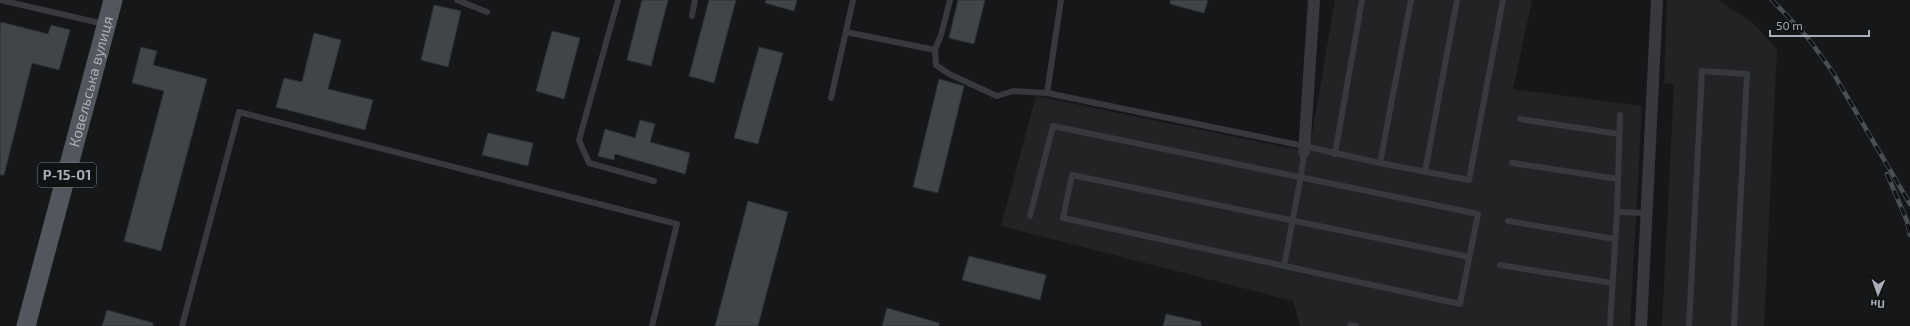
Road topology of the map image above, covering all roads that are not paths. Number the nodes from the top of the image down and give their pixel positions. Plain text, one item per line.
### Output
1 (0, 0) edge
2 (113, 0) edge
3 (457, 0) edge
4 (618, 0) edge
5 (695, 0) edge
6 (853, 0) edge
7 (950, 0) edge
8 (1061, 0) edge
9 (1314, 0) edge
10 (1362, 0) edge
11 (1411, 0) edge
12 (1457, 0) edge
13 (1503, 0) edge
14 (1657, 0) edge
15 (487, 12) dead end
16 (692, 16) dead end
17 (107, 24) junction
18 (846, 32) junction
19 (935, 50) junction
20 (1047, 93) junction
21 (831, 98) dead end
22 (1620, 115) dead end
23 (1520, 119) dead end
24 (1619, 134) junction
25 (1304, 149) junction
26 (1335, 154) junction
27 (1380, 164) junction
28 (1512, 164) dead end
29 (1425, 172) junction
30 (1301, 176) junction
31 (1618, 179) junction
32 (654, 182) dead end
33 (1617, 212) junction
34 (1647, 213) junction
35 (1030, 216) dead end
36 (1292, 220) junction
37 (1508, 221) dead end
38 (1615, 239) junction
39 (1469, 257) junction
40 (1500, 265) dead end
41 (1284, 266) junction
42 (1612, 283) junction
43 (26, 326) edge
44 (182, 326) edge
45 (652, 326) edge
46 (1610, 326) edge
47 (1641, 326) edge
48 (1689, 326) edge
49 (1734, 326) edge

1 - 17 lane
2 - 17 main road, Ковельська вулиця / Р-15-01
3 - 15 lane
4 - 32 lane
5 - 16 lane
6 - 18 lane
7 - 19 lane
8 - 20 lane
9 - 25 street
10 - 26 lane
11 - 27 lane
12 - 29 lane
13 - 29 lane
14 - 34 street
17 - 43 main road, Ковельська вулиця / Р-15-01
18 - 19 lane
18 - 21 lane
19 - 20 lane
20 - 25 lane
22 - 24 lane
23 - 24 lane
24 - 31 lane
25 - 26 lane
25 - 30 lane
26 - 27 lane
27 - 29 lane
28 - 31 lane
30 - 35 lane
30 - 36 lane
30 - 39 lane
31 - 33 lane
33 - 34 lane
33 - 38 lane
34 - 47 street
36 - 39 lane
36 - 41 lane
36 - 41 lane
37 - 38 lane
38 - 42 lane
39 - 41 lane
40 - 42 lane
42 - 46 lane
44 - 45 lane
48 - 49 lane

